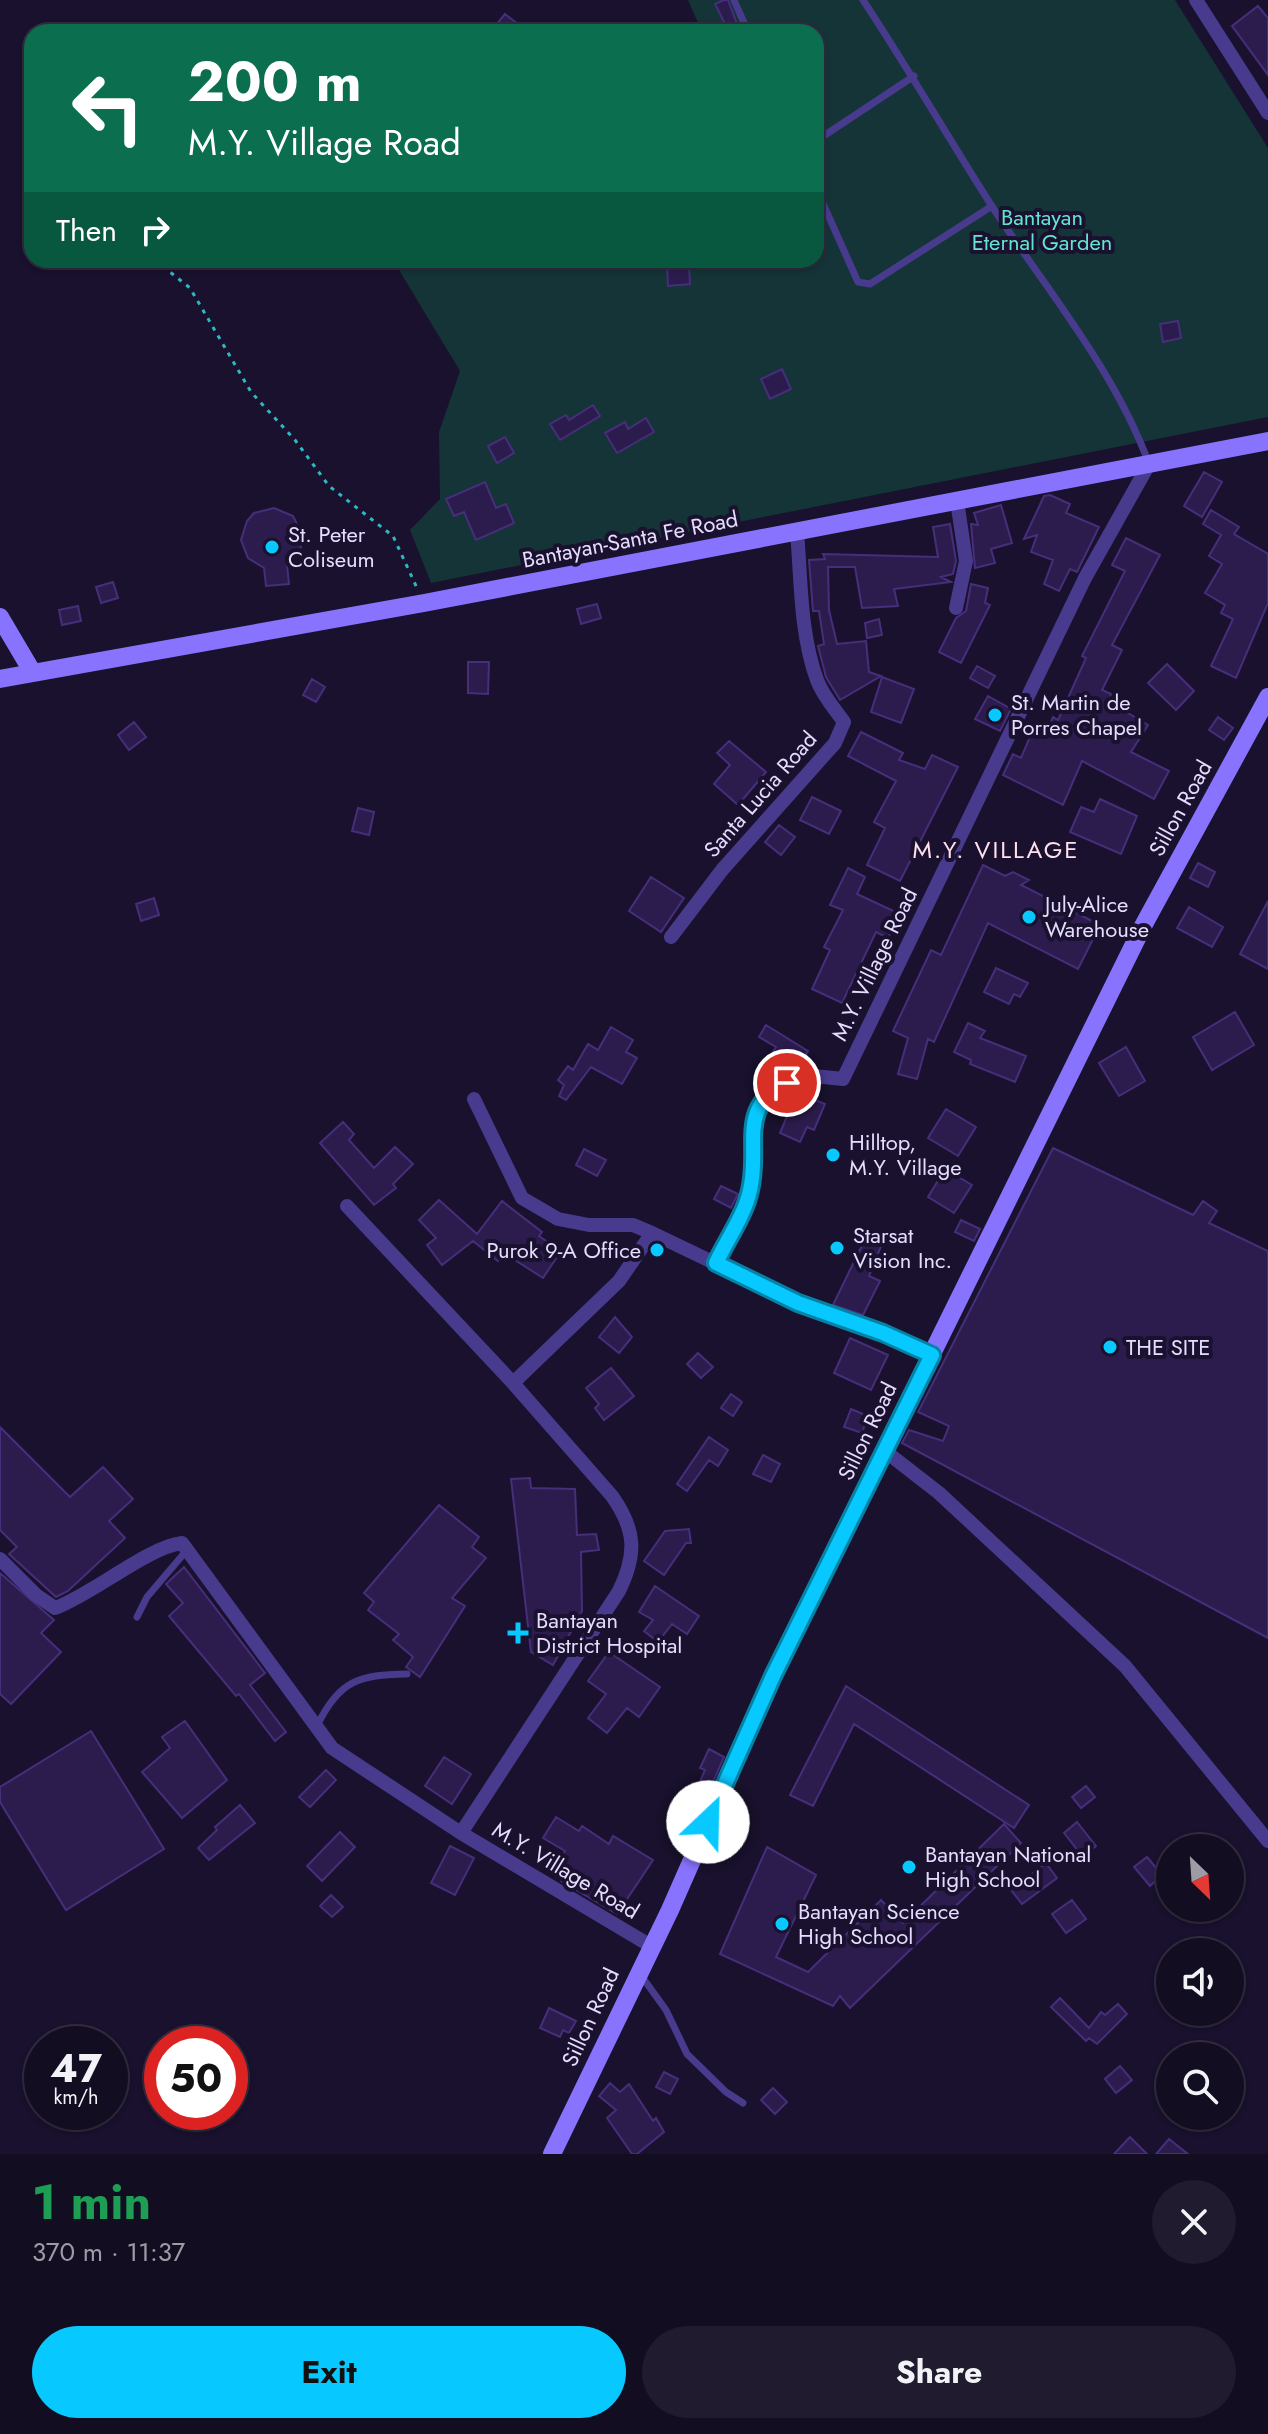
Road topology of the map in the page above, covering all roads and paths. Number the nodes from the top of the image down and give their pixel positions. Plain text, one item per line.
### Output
1 (734, 0) edge
2 (863, 0) edge
3 (1196, 0) edge
4 (744, 24) edge
5 (914, 76) junction
6 (1268, 113) edge
7 (824, 136) edge
8 (824, 206) edge
9 (992, 206) junction
10 (165, 268) edge
11 (1268, 441) edge
12 (1149, 464) junction
13 (957, 501) junction
14 (797, 531) junction
15 (424, 603) junction
16 (956, 608) dead end
17 (0, 617) edge
18 (33, 673) junction
19 (0, 679) edge
20 (1268, 697) edge
21 (671, 937) dead end
22 (474, 1099) dead end
23 (347, 1206) dead end
24 (652, 1233) junction
25 (716, 1263) junction
26 (932, 1355) junction
27 (513, 1383) junction
28 (885, 1451) junction
29 (187, 1550) junction
30 (0, 1559) edge
31 (137, 1617) dead end
32 (407, 1674) dead end
33 (317, 1726) junction
34 (461, 1833) junction
35 (1268, 1841) edge
36 (651, 1946) junction
37 (638, 1972) junction
38 (743, 2103) dead end
39 (552, 2154) edge

1 - 4 lane
2 - 5 lane
3 - 6 street
5 - 7 lane
5 - 9 lane
8 - 9 lane
9 - 12 lane
10 - 15 path
11 - 12 main road, Bantayan-Santa Fe Road
12 - 13 main road, Bantayan-Santa Fe Road
12 - 25 street, M.Y. Village Road
13 - 14 main road, Bantayan-Santa Fe Road
13 - 16 street
14 - 15 main road, Bantayan-Santa Fe Road
14 - 21 street, Santa Lucia Road
15 - 18 main road, Bantayan-Santa Fe Road
17 - 18 main road
18 - 19 main road, Bantayan-Santa Fe Road
20 - 26 main road, Sillon Road
22 - 24 street
23 - 27 street, M.Y. Village Road
24 - 25 street
24 - 27 street
25 - 26 street
26 - 28 main road, Sillon Road
27 - 34 street, M.Y. Village Road
28 - 35 street
28 - 36 main road, Sillon Road
29 - 30 street
29 - 31 lane
29 - 33 street
32 - 33 lane
33 - 34 street
34 - 36 street, M.Y. Village Road
36 - 37 main road, Sillon Road
37 - 38 lane
37 - 39 main road, Sillon Road

